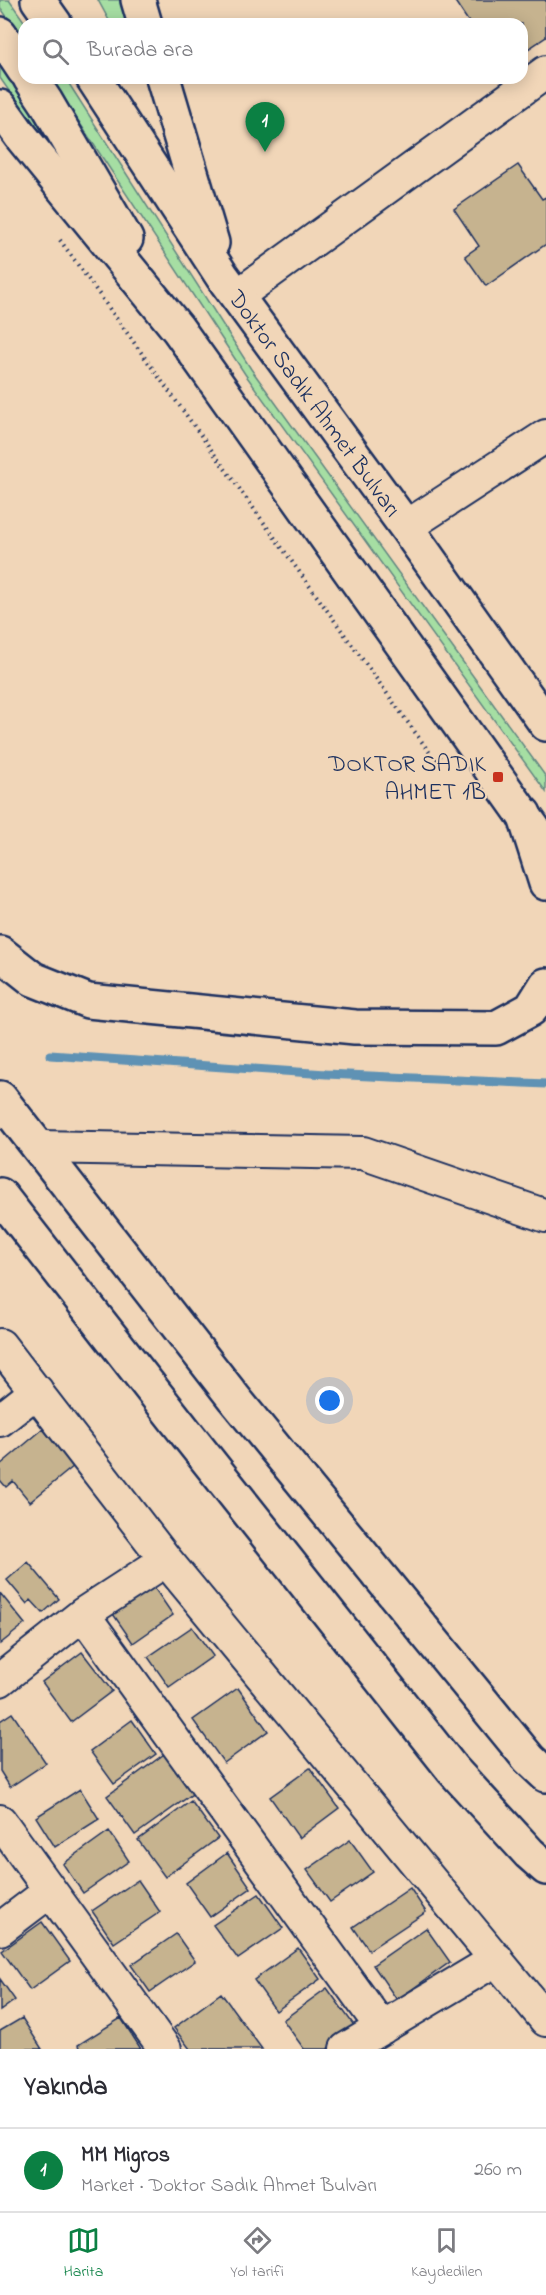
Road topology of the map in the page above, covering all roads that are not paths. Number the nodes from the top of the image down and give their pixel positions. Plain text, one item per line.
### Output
1 (38, 0) edge
2 (138, 0) edge
3 (51, 18) edge
4 (143, 18) edge
5 (0, 34) edge
6 (18, 61) edge
7 (546, 72) edge
8 (34, 84) edge
9 (97, 84) edge
10 (165, 84) edge
11 (0, 107) edge
12 (229, 286) junction
13 (178, 329) junction
14 (546, 436) edge
15 (406, 527) junction
16 (546, 724) edge
17 (524, 814) junction
18 (546, 847) edge
19 (546, 883) edge
20 (0, 953) edge
21 (546, 985) edge
22 (0, 1098) edge
23 (38, 1147) junction
24 (0, 1195) edge
25 (546, 1216) edge
26 (0, 1345) edge
27 (37, 1391) junction
28 (0, 1420) edge
29 (166, 1560) junction
30 (83, 1614) junction
31 (0, 1680) edge
32 (546, 1775) edge
33 (0, 1821) edge
34 (546, 1868) edge
35 (50, 1890) junction
36 (0, 1929) edge
37 (497, 1959) junction
38 (546, 2020) edge
39 (382, 2028) junction
40 (165, 2049) edge
41 (346, 2049) edge

1 - 3 main road
2 - 4 main road
5 - 6 main road
7 - 12 street
8 - 13 main road
9 - 12 main road, Doktor Sadık Ahmet Bulvarı
10 - 12 main road
11 - 13 main road
12 - 15 main road, Doktor Sadık Ahmet Bulvarı
13 - 17 main road
14 - 15 street
15 - 16 main road, Doktor Sadık Ahmet Bulvarı
17 - 18 main road
17 - 19 main road
20 - 21 main road
22 - 23 main road
23 - 25 street
23 - 32 main road
24 - 34 main road
26 - 27 street
27 - 28 street
27 - 29 street
29 - 30 street
29 - 37 street
30 - 31 street
30 - 39 street
33 - 35 street
35 - 36 street
35 - 40 street
37 - 38 street
37 - 39 street
39 - 41 street

